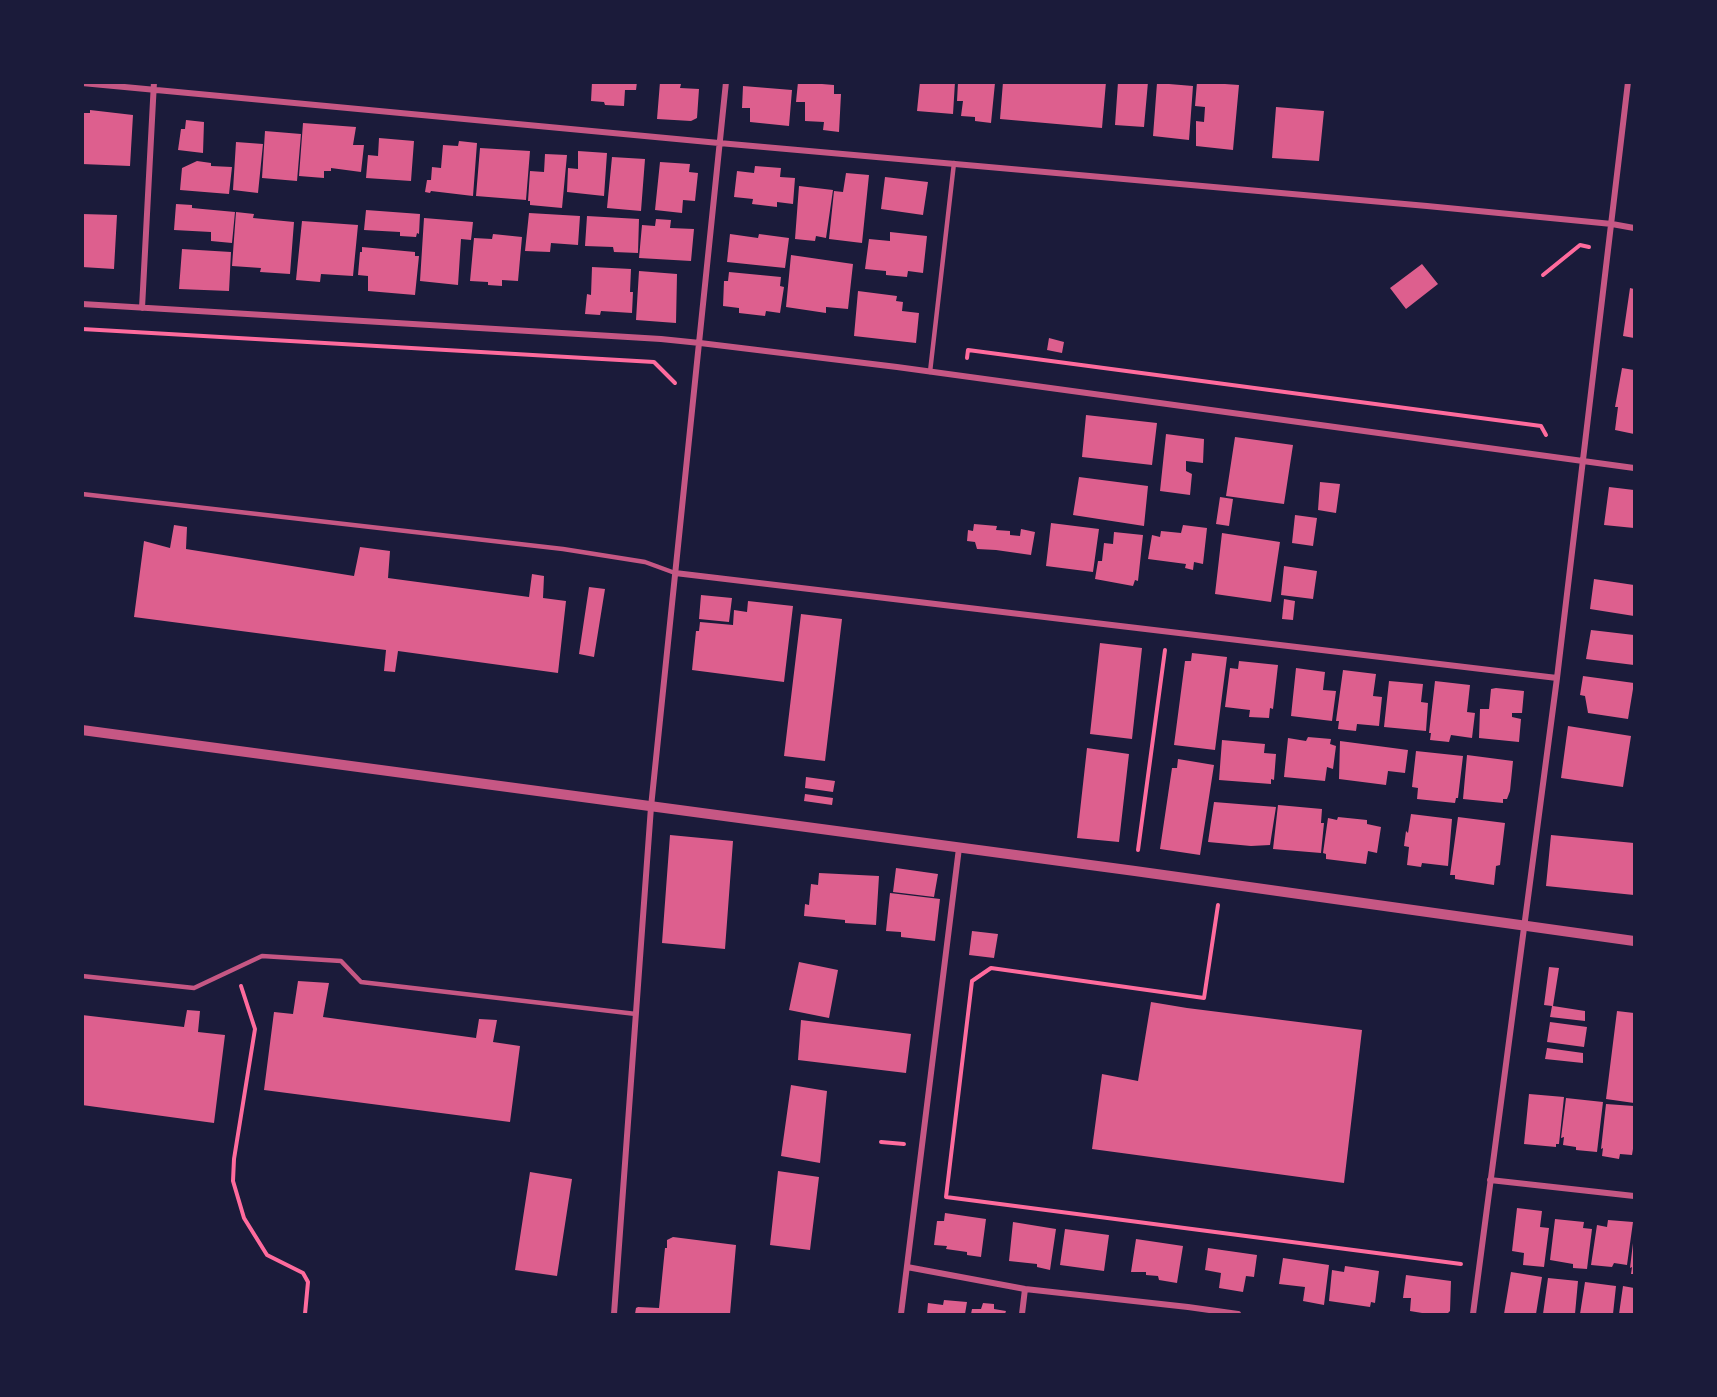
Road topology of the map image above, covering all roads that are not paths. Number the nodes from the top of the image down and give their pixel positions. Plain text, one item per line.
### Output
1 (154, 82) edge
2 (726, 82) edge
3 (1628, 82) edge
4 (82, 83) edge
5 (154, 90) junction
6 (719, 143) junction
7 (954, 163) junction
8 (1612, 224) junction
9 (1635, 228) edge
10 (82, 304) edge
11 (142, 308) junction
12 (700, 344) junction
13 (930, 372) junction
14 (1582, 460) junction
15 (1635, 468) edge
16 (82, 494) edge
17 (675, 573) junction
18 (1557, 678) junction
19 (82, 730) edge
20 (651, 807) junction
21 (959, 848) junction
22 (1525, 926) junction
23 (1635, 941) edge
24 (82, 976) edge
25 (636, 1014) junction
26 (1490, 1180) junction
27 (1635, 1196) edge
28 (907, 1267) junction
29 (1025, 1289) junction
30 (614, 1314) edge
31 (902, 1314) edge
32 (1022, 1314) edge
33 (1238, 1314) edge
34 (1473, 1314) edge

1 - 5 street
2 - 6 street
3 - 8 street
4 - 5 street
5 - 6 street
5 - 11 street
6 - 7 street
6 - 12 street
7 - 8 street
7 - 13 lane
8 - 9 street
8 - 14 street
10 - 11 street
11 - 12 street
12 - 13 street
12 - 17 street
13 - 14 street
14 - 15 street
14 - 18 street
16 - 17 lane
17 - 18 street
17 - 20 street
18 - 22 street
19 - 20 street
20 - 21 street
20 - 25 street
21 - 22 street
21 - 28 street
22 - 23 street
22 - 26 street
24 - 25 lane
25 - 30 street
26 - 27 street
26 - 34 street
28 - 29 street
28 - 31 street
29 - 32 street
29 - 33 street

